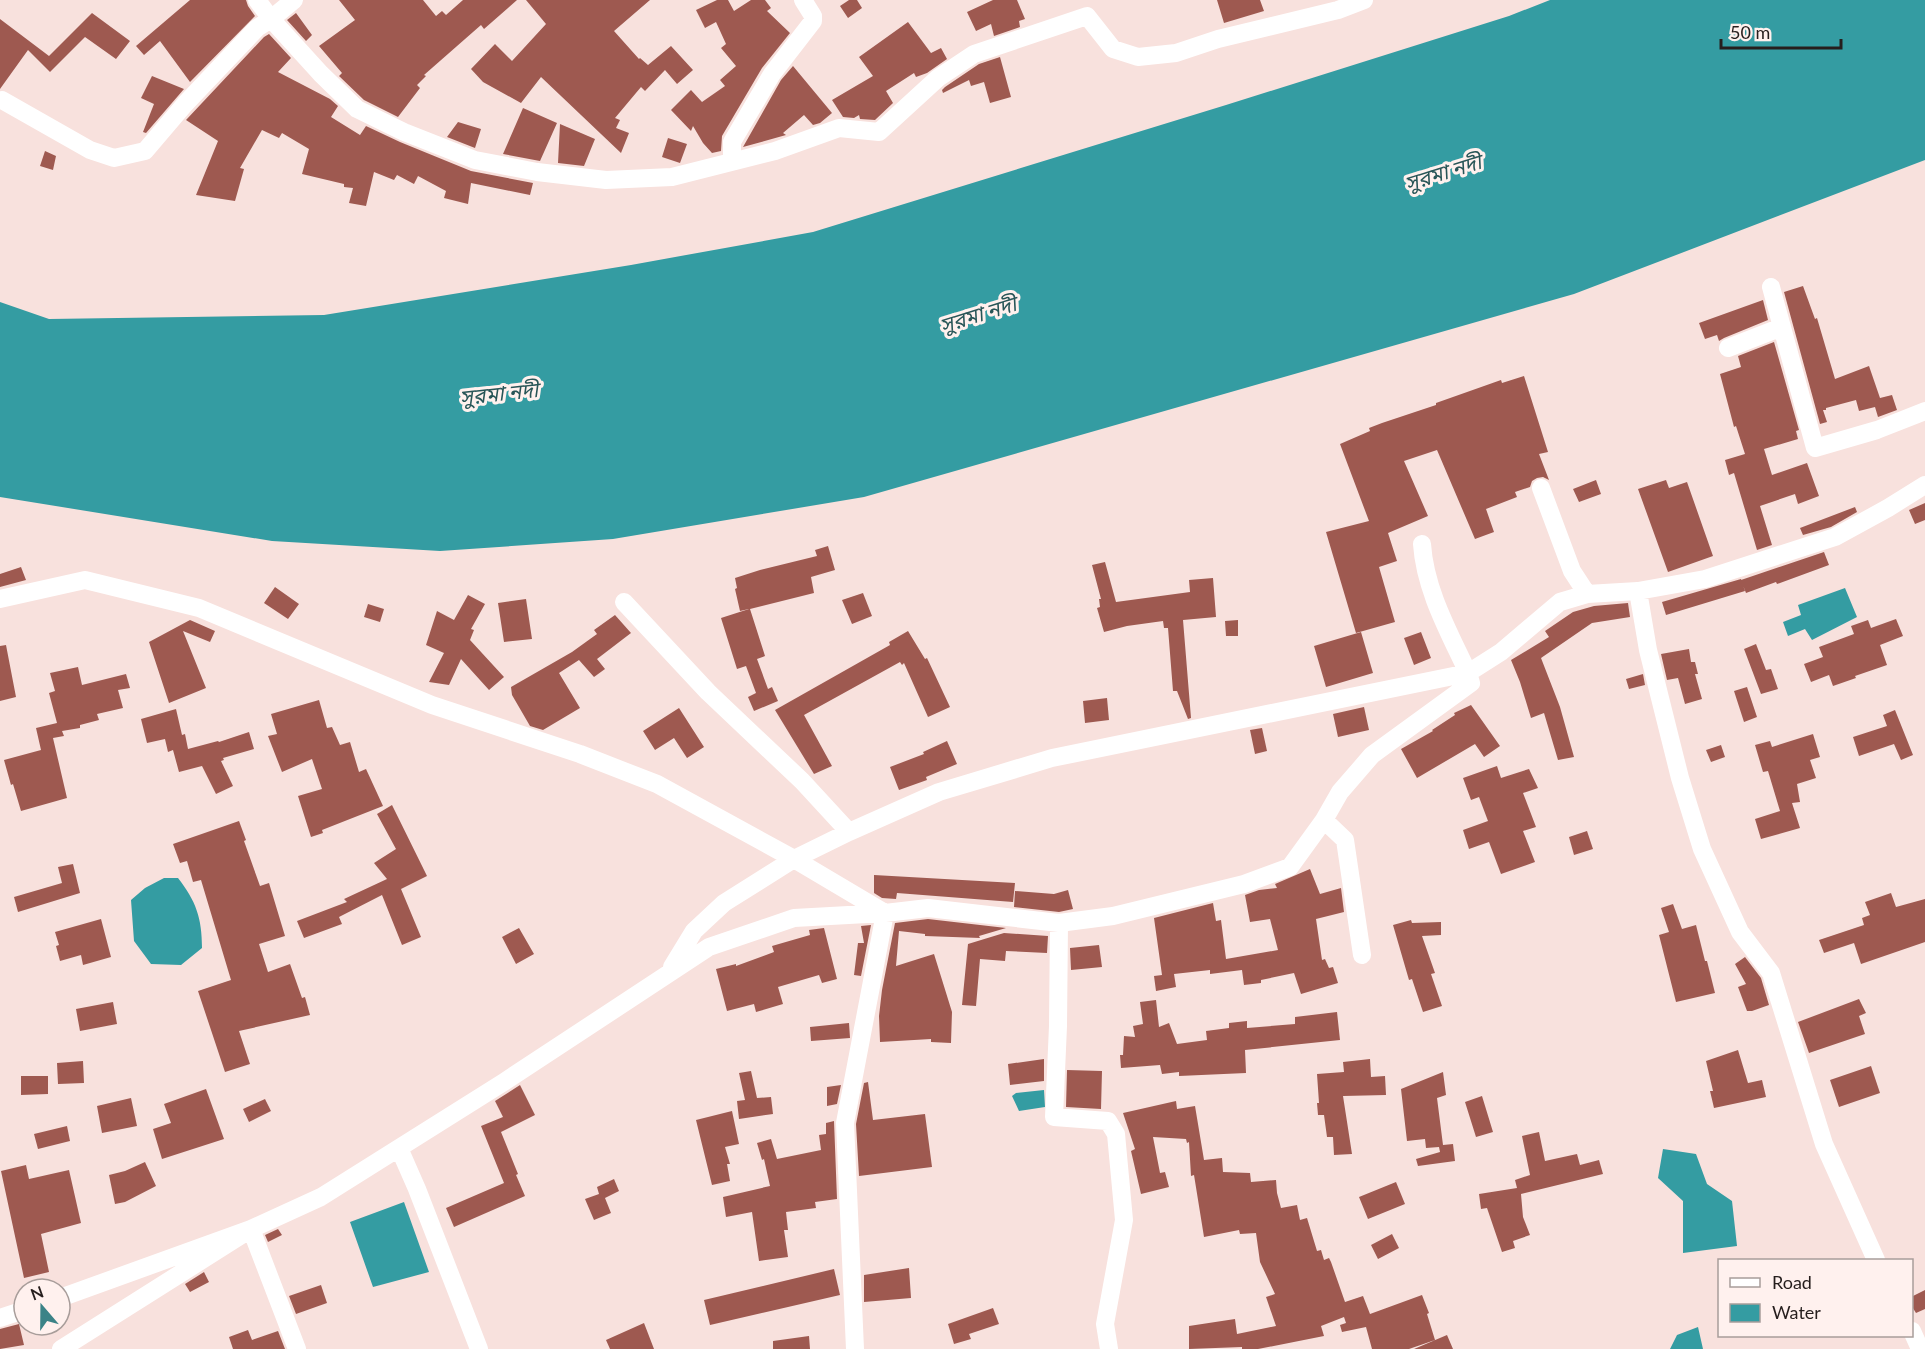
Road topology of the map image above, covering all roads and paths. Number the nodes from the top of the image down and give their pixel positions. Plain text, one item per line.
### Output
1 (257, 0) edge
2 (294, 0) edge
3 (802, 0) edge
4 (1364, 0) edge
5 (271, 19) junction
6 (2, 100) dead end
7 (732, 161) junction
8 (1771, 287) dead end
9 (1782, 327) junction
10 (1728, 348) dead end
11 (1925, 411) edge
12 (1925, 485) edge
13 (1541, 488) dead end
14 (1422, 544) dead end
15 (1638, 591) junction
16 (1587, 594) junction
17 (0, 599) edge
18 (624, 602) dead end
19 (1468, 673) junction
20 (1324, 820) junction
21 (849, 832) junction
22 (794, 859) junction
23 (885, 913) junction
24 (1059, 923) junction
25 (1362, 955) dead end
26 (669, 971) junction
27 (399, 1148) junction
28 (251, 1229) junction
29 (1876, 1259) edge
30 (72, 1294) edge
31 (1913, 1335) edge
32 (61, 1349) edge
33 (297, 1349) edge
34 (479, 1349) edge
35 (855, 1349) edge
36 (1109, 1349) edge
37 (1920, 1349) edge

1 - 5 street
2 - 5 street
3 - 7 street
4 - 7 street
5 - 6 street
5 - 7 street
8 - 9 street
9 - 10 street
9 - 11 street
12 - 15 street
13 - 16 street
14 - 19 street
15 - 16 street
15 - 29 street
16 - 19 street
17 - 22 street
18 - 21 street
19 - 20 street
19 - 21 street
20 - 24 street
20 - 25 street
21 - 22 street
22 - 23 street
22 - 26 street
23 - 24 street
23 - 26 street
23 - 35 street
24 - 36 street
26 - 27 street
27 - 28 street
27 - 34 street
28 - 30 street
28 - 32 street
28 - 33 street
31 - 37 street

